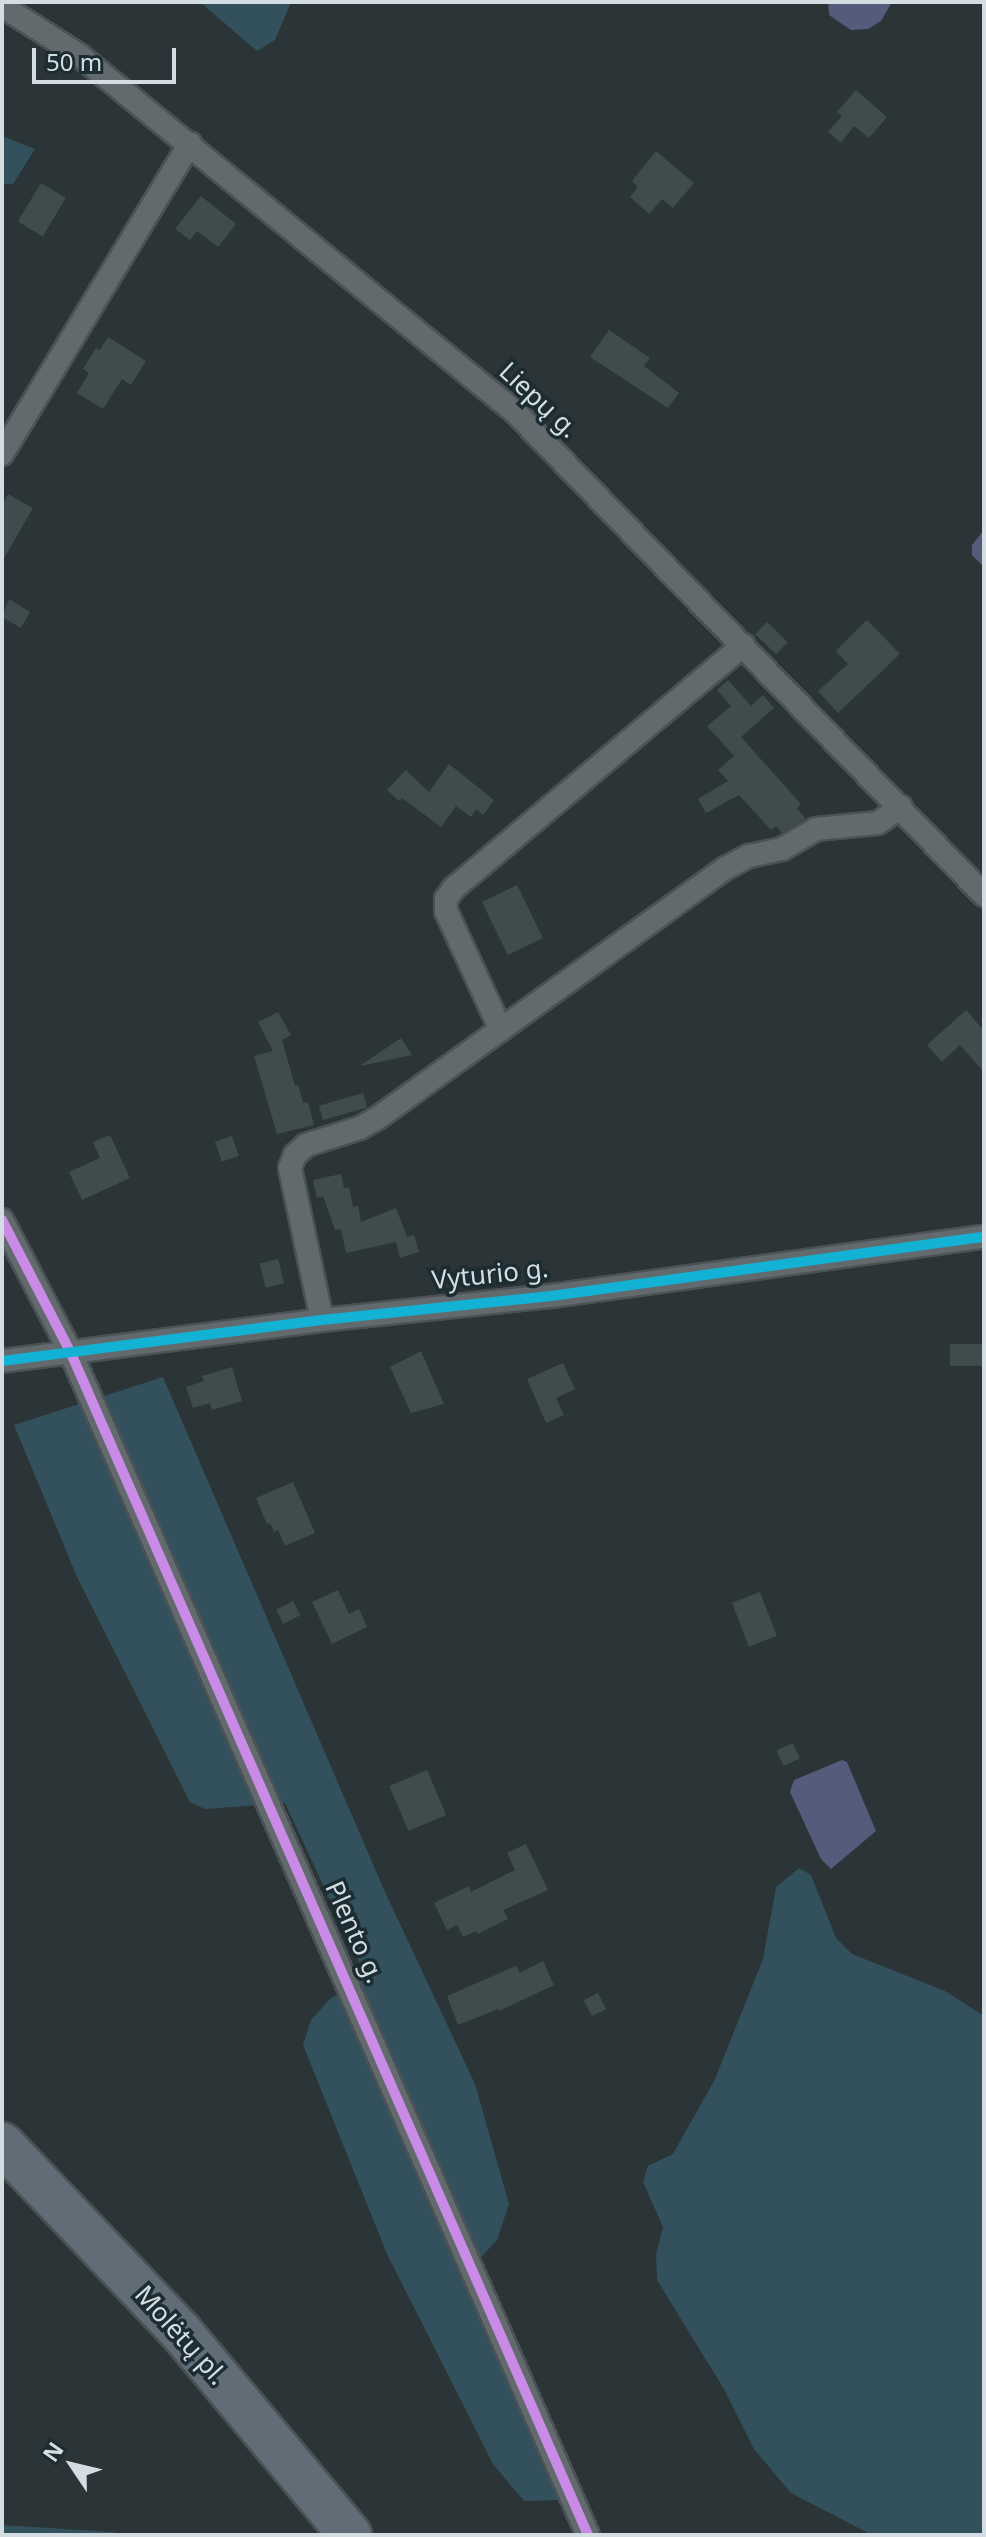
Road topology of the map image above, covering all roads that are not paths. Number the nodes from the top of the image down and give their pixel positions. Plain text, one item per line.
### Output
1 (2, 6) edge
2 (190, 144) junction
3 (2, 454) edge
4 (744, 645) junction
5 (901, 807) junction
6 (984, 895) edge
7 (501, 1030) junction
8 (2, 1220) edge
9 (984, 1237) edge
10 (322, 1320) junction
11 (70, 1351) junction
12 (2, 1361) edge
13 (2, 2144) edge
14 (350, 2535) edge
15 (588, 2535) edge

1 - 2 street, Liepų g.
2 - 3 street
2 - 4 street, Liepų g.
4 - 5 street, Liepų g.
4 - 7 street
5 - 6 street, Liepų g.
5 - 7 street
7 - 10 street
8 - 11 street, Plento g.
9 - 10 street, Vyturio g.
10 - 11 street, Vyturio g.
11 - 12 street, Vyturio g.
11 - 15 street, Plento g.
13 - 14 highway, Molėtų pl.

